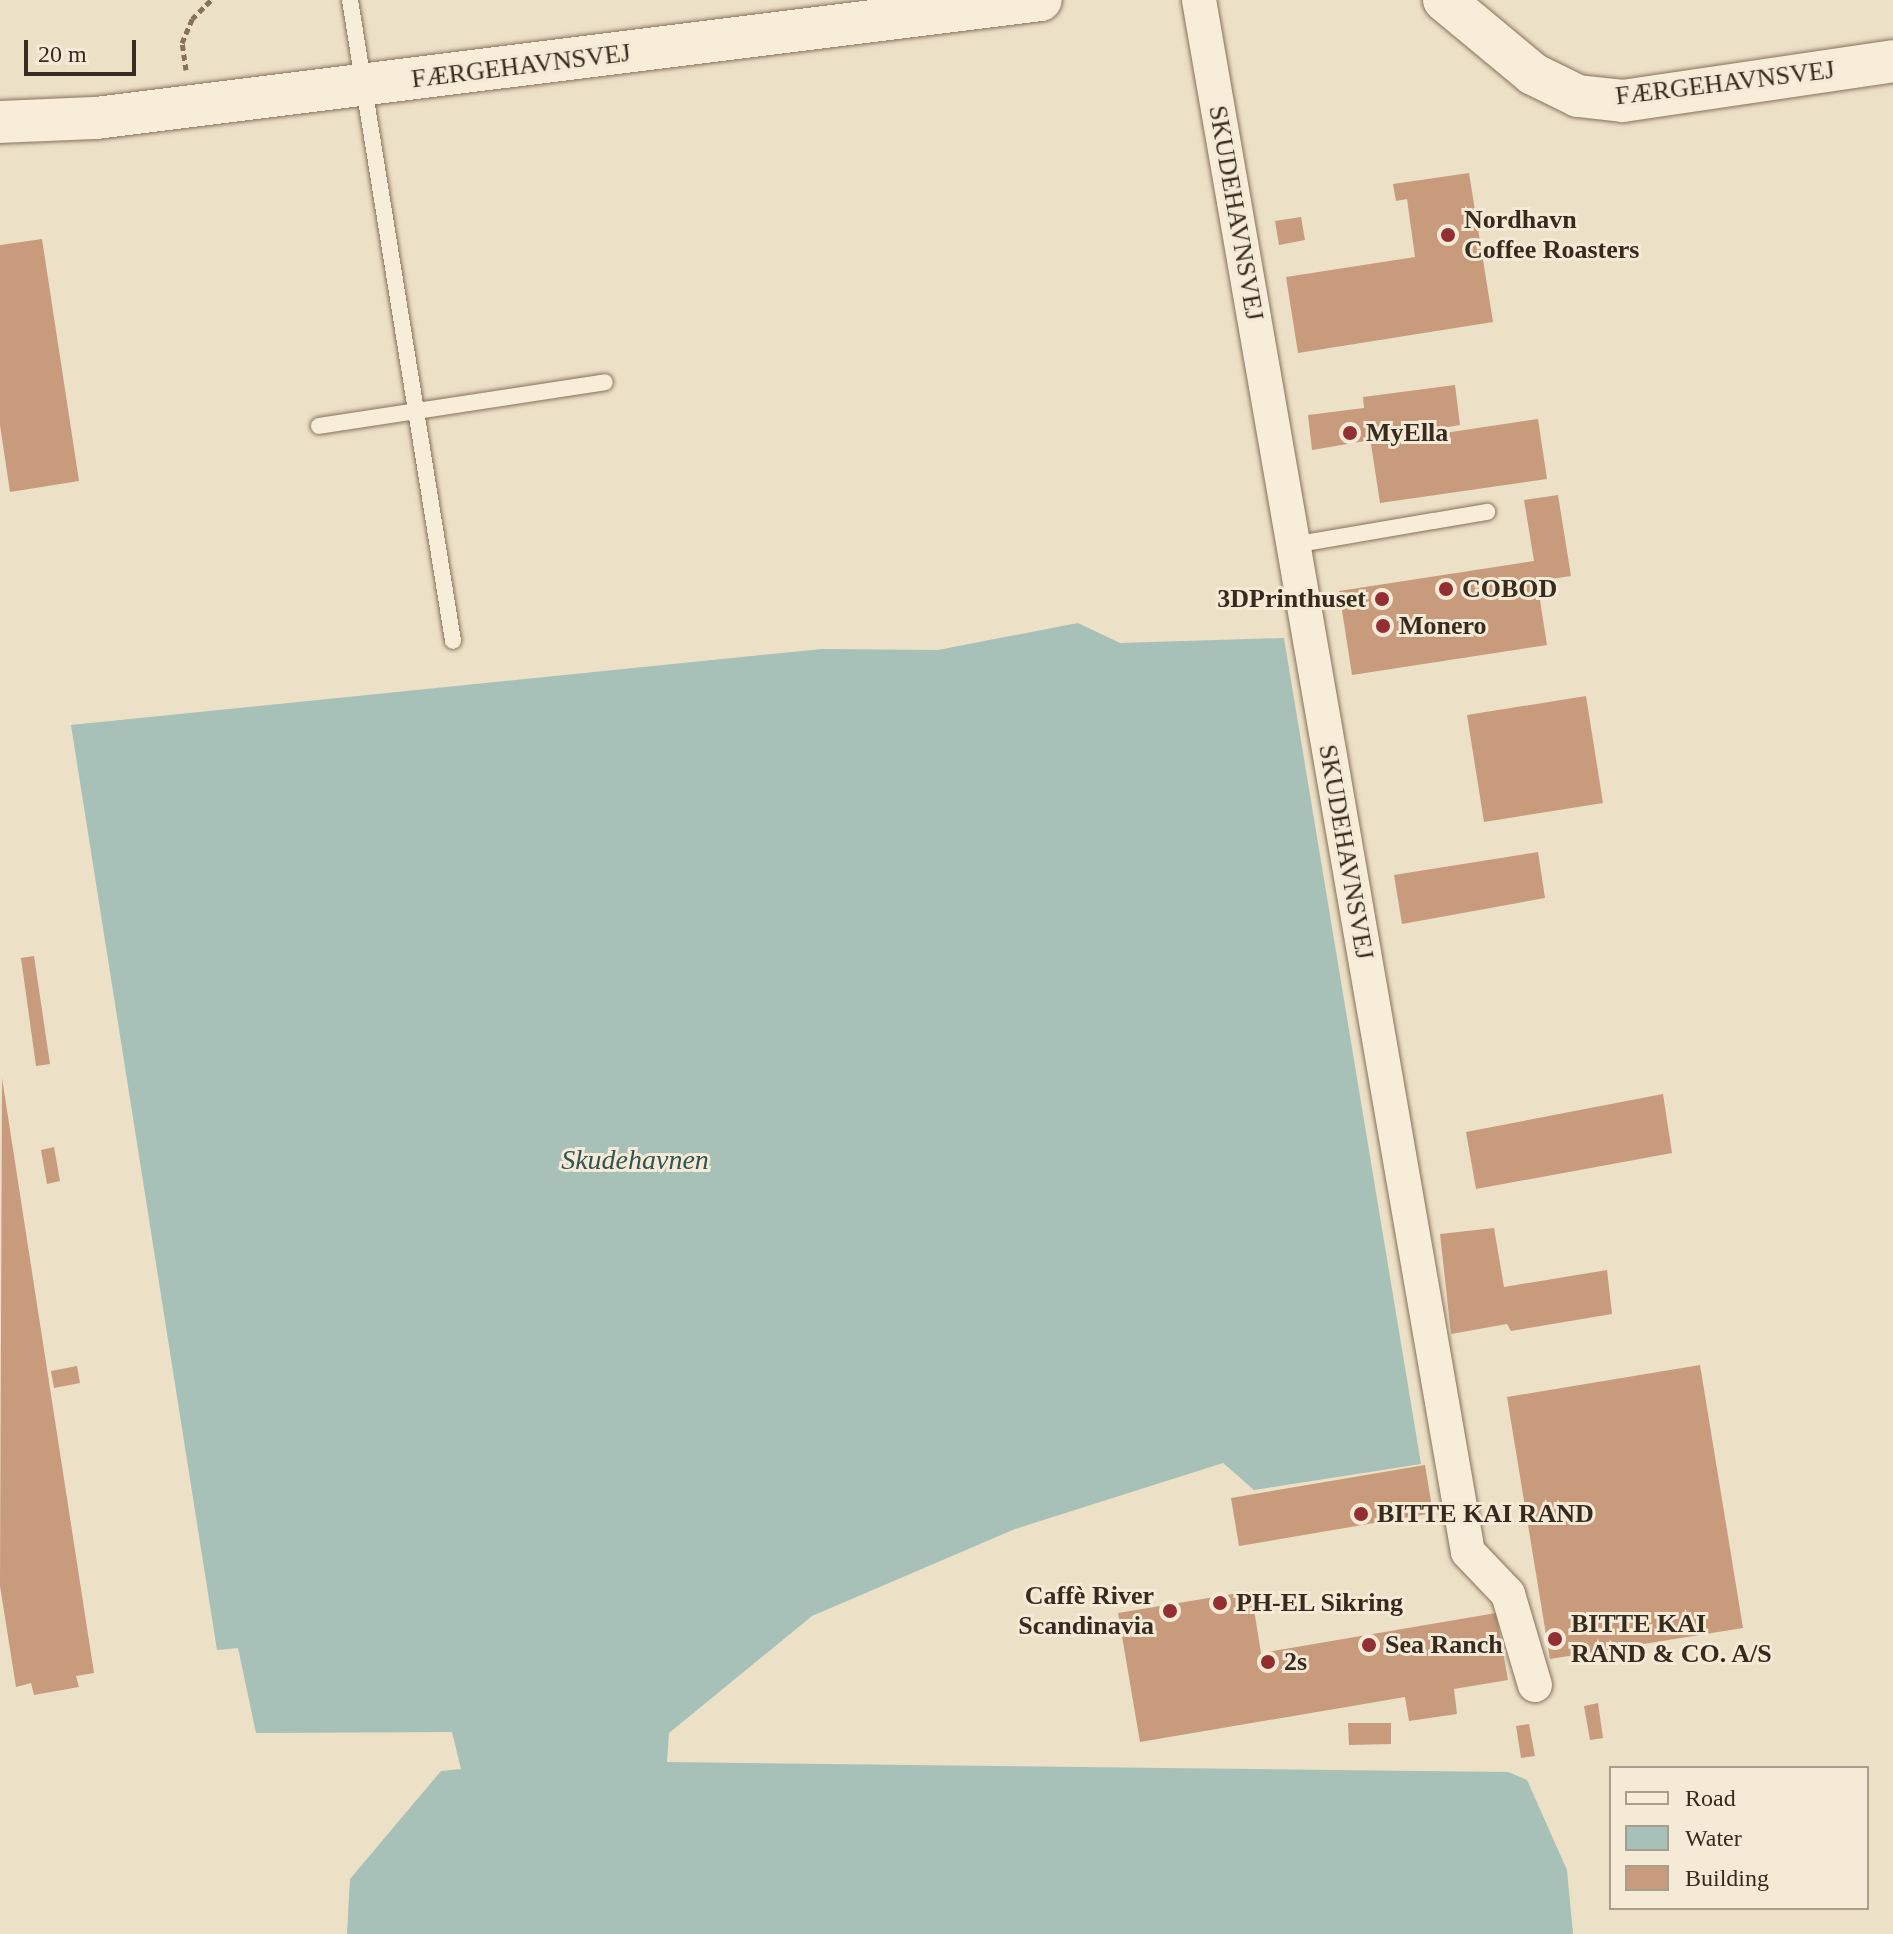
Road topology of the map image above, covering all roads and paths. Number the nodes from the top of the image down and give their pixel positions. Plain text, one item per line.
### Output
1 (211, 0) edge
2 (350, 0) edge
3 (1041, 0) edge
4 (1199, 0) edge
5 (1444, 0) edge
6 (1893, 61) edge
7 (361, 86) junction
8 (193, 106) junction
9 (0, 122) edge
10 (605, 382) dead end
11 (414, 411) junction
12 (319, 426) dead end
13 (1487, 512) dead end
14 (1293, 545) junction
15 (453, 641) dead end
16 (1535, 1685) dead end

1 - 8 path
2 - 7 lane
3 - 7 street, FÆRGEHAVNSVEJ
4 - 14 street, SKUDEHAVNSVEJ
5 - 6 street, FÆRGEHAVNSVEJ
7 - 8 street, FÆRGEHAVNSVEJ
7 - 11 lane
8 - 9 street, FÆRGEHAVNSVEJ
10 - 11 lane
11 - 12 lane
11 - 15 lane
13 - 14 lane
14 - 16 street, SKUDEHAVNSVEJ

